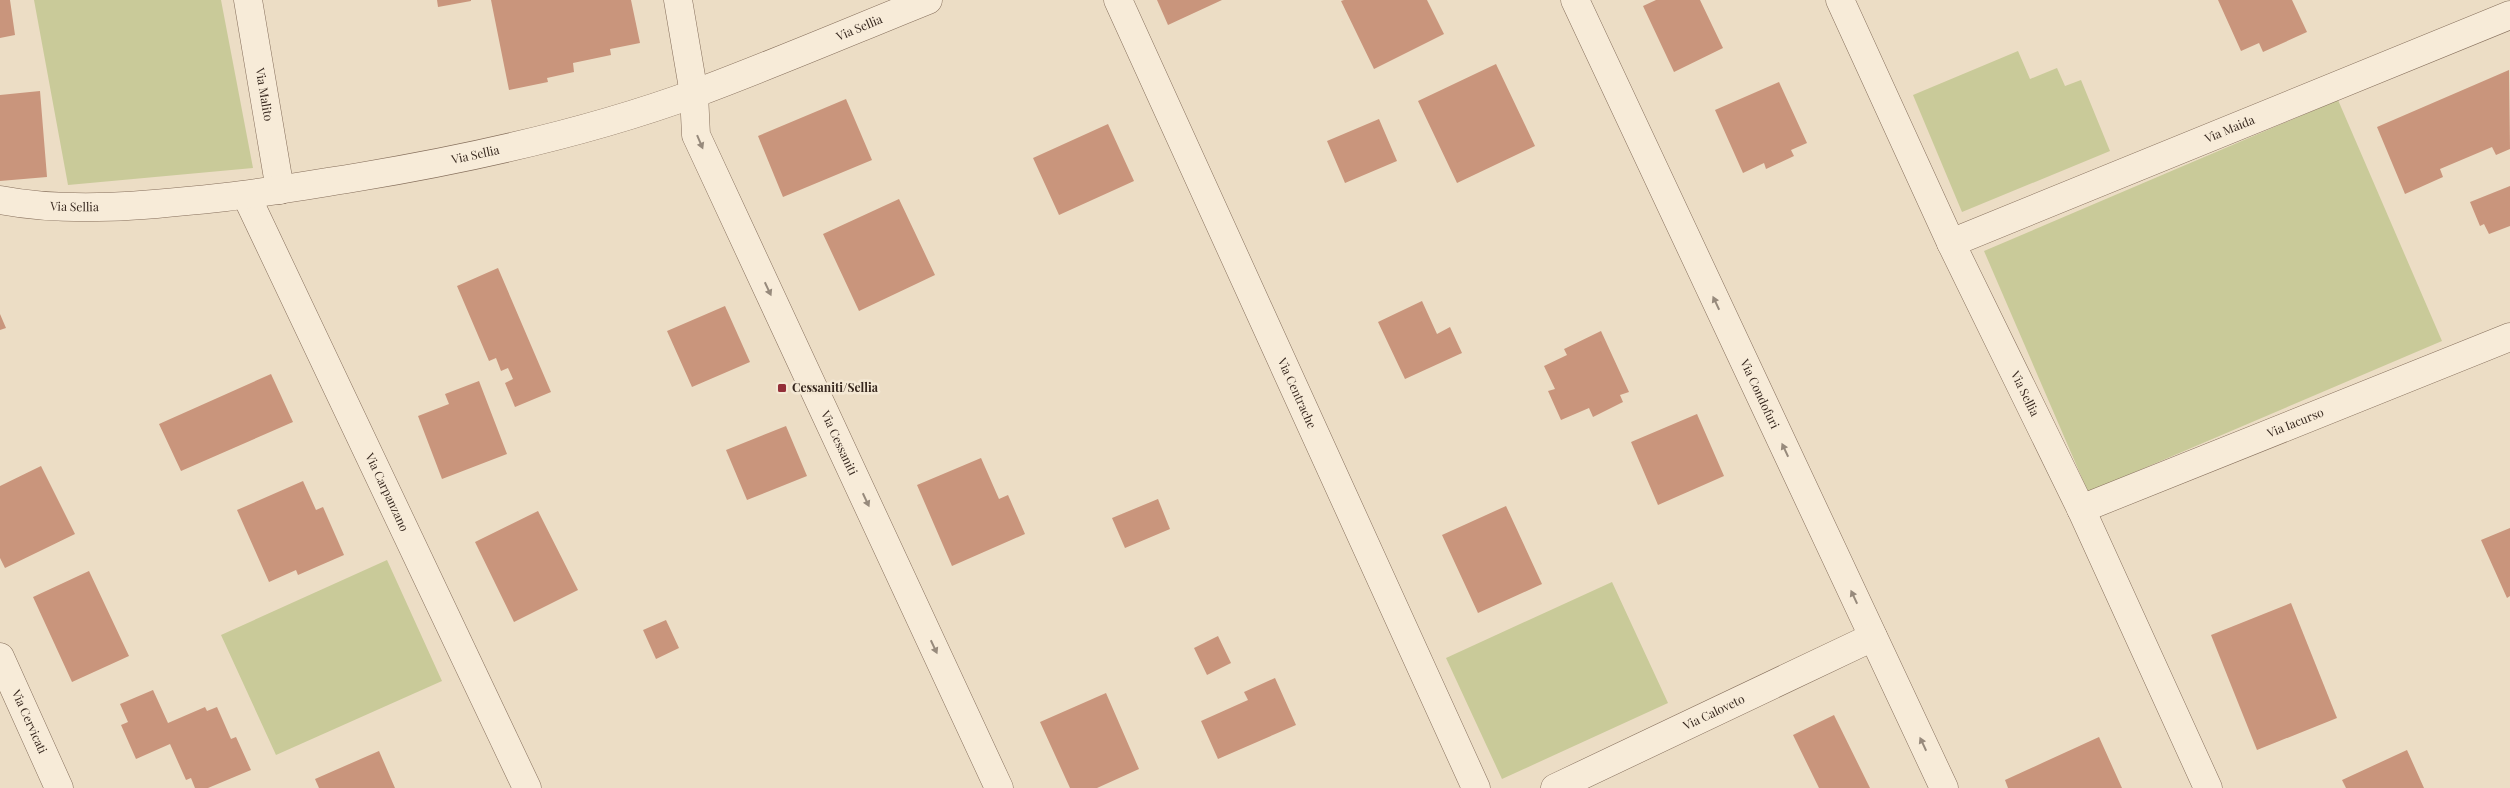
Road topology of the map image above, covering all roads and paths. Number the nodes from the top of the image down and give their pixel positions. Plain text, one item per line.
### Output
1 (248, 0) edge
2 (678, 0) edge
3 (928, 0) edge
4 (1118, 0) edge
5 (1574, 0) edge
6 (1840, 0) edge
7 (2510, 15) edge
8 (694, 94) junction
9 (280, 190) junction
10 (246, 195) junction
11 (0, 200) edge
12 (1951, 243) junction
13 (2510, 337) edge
14 (2081, 509) junction
15 (1873, 637) junction
16 (0, 657) edge
17 (59, 788) edge
18 (527, 788) edge
19 (999, 788) edge
20 (1476, 788) edge
21 (1555, 788) edge
22 (1944, 788) edge
23 (2208, 788) edge

1 - 9 street, Via Malito
2 - 8 street, Via Cessaniti
3 - 8 street, Via Sellia
4 - 20 street, Via Centrache
15 -> 5 street, Via Condofuri
6 - 12 street, Via Sellia
7 - 12 street, Via Maida
8 - 9 street, Via Sellia
8 -> 19 street, Via Cessaniti
9 - 10 street, Via Sellia
10 - 11 street, Via Sellia
10 - 18 street, Via Carpanzano
12 - 14 street, Via Sellia
13 - 14 street, Via Iacurso
14 - 23 street, Via Sellia
15 - 21 street, Via Caloveto
22 -> 15 street, Via Condofuri
16 - 17 street, Via Cervicati

